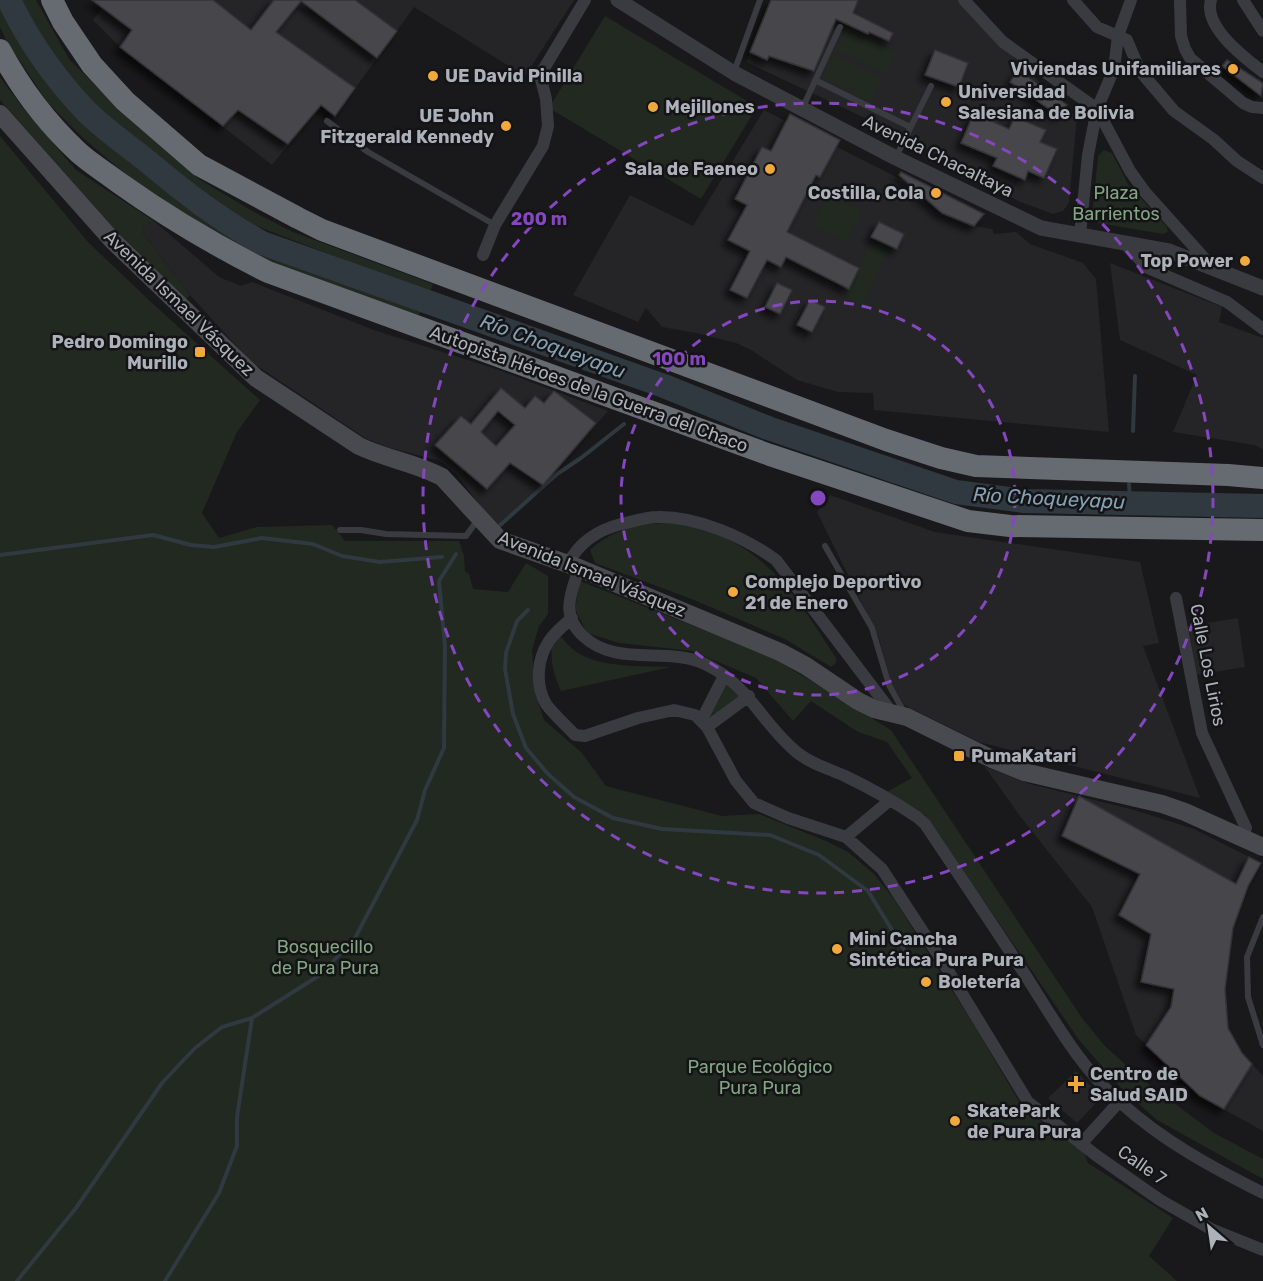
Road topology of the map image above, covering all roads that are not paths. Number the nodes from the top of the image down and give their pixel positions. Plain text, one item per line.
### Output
1 (52, 0) edge
2 (585, 0) edge
3 (618, 0) edge
4 (760, 0) edge
5 (964, 0) edge
6 (1073, 0) edge
7 (1131, 0) edge
8 (1180, 0) edge
9 (1211, 0) edge
10 (1243, 0) edge
11 (840, 27) dead end
12 (1263, 32) edge
13 (1118, 36) junction
14 (0, 50) edge
15 (1263, 72) edge
16 (734, 73) junction
17 (817, 81) junction
18 (932, 86) dead end
19 (1263, 108) edge
20 (1096, 109) junction
21 (802, 110) junction
22 (0, 114) edge
23 (327, 121) dead end
24 (910, 127) junction
25 (896, 158) junction
26 (1263, 178) edge
27 (495, 225) junction
28 (1080, 235) junction
29 (1124, 243) junction
30 (483, 255) dead end
31 (1215, 270) junction
32 (1263, 288) edge
33 (1263, 328) edge
34 (1263, 478) edge
35 (480, 518) junction
36 (340, 530) dead end
37 (1263, 530) edge
38 (825, 546) dead end
39 (574, 566) junction
40 (1176, 598) dead end
41 (572, 618) junction
42 (724, 676) junction
43 (749, 696) junction
44 (900, 716) junction
45 (704, 724) junction
46 (889, 801) junction
47 (846, 837) junction
48 (1241, 837) junction
49 (1263, 847) edge
50 (1263, 917) edge
51 (1263, 1045) edge
52 (1119, 1102) junction
53 (1082, 1144) junction
54 (1263, 1193) edge
55 (1263, 1250) edge

1 - 34 highway
2 - 27 street
3 - 16 street, Avenida Chacaltaya
4 - 16 lane
5 - 20 street
6 - 13 street
7 - 13 street
8 - 19 street
9 - 15 street
10 - 12 street
11 - 17 lane
13 - 20 street
13 - 26 street
14 - 37 highway, Autopista Héroes de la Guerra del Chaco
16 - 21 street, Avenida Chacaltaya
17 - 21 lane
17 - 24 lane
18 - 24 lane
20 - 28 street
20 - 31 street
21 - 25 street, Avenida Chacaltaya
22 - 35 main road, Avenida Ismael Vásquez
23 - 27 lane
24 - 25 lane
25 - 28 street, Avenida Chacaltaya
27 - 30 street
28 - 29 street, Avenida Chacaltaya
29 - 31 street, Avenida Chacaltaya
29 - 33 street
31 - 32 street, Avenida Chacaltaya
35 - 36 lane
35 - 39 main road, Avenida Ismael Vásquez
38 - 44 lane
39 - 41 street
39 - 44 main road, Avenida Ismael Vásquez
39 - 44 street
40 - 48 street, Calle Los Lirios
41 - 42 street
41 - 45 street
42 - 43 street
42 - 45 street
43 - 45 street
43 - 46 street
44 - 48 main road, Avenida Ismael Vásquez
45 - 47 street
46 - 47 street
46 - 52 street
47 - 53 street, Calle 7
48 - 49 main road, Avenida Ismael Vásquez
50 - 51 lane
52 - 53 street
52 - 54 street
53 - 55 street, Calle 7

